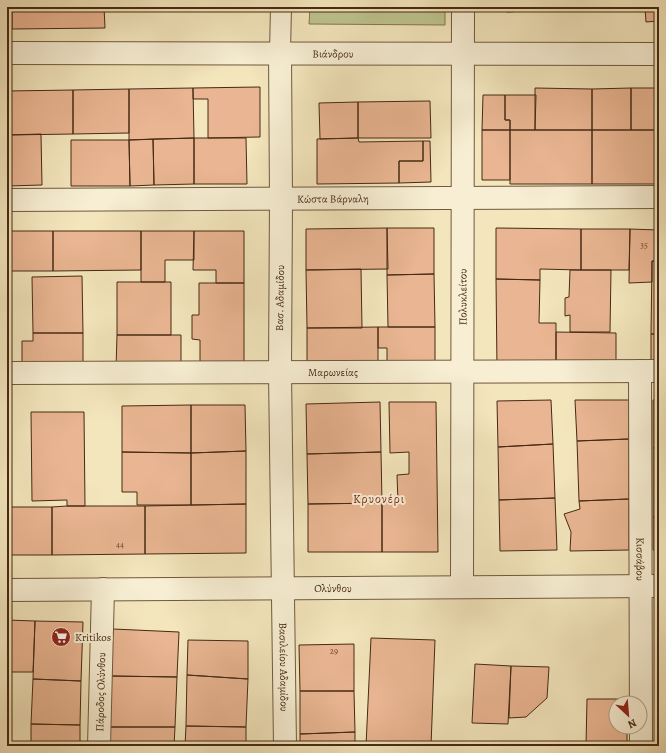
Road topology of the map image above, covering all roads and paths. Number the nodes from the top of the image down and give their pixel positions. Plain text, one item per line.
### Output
1 (281, 7) edge
2 (463, 7) edge
3 (280, 52) junction
4 (7, 53) edge
5 (463, 54) junction
6 (659, 54) edge
7 (462, 198) junction
8 (659, 198) edge
9 (282, 199) junction
10 (7, 200) edge
11 (650, 371) edge
12 (280, 372) junction
13 (461, 372) junction
14 (7, 373) edge
15 (650, 586) edge
16 (462, 587) junction
17 (283, 588) junction
18 (103, 589) junction
19 (7, 590) edge
20 (99, 746) edge
21 (285, 746) edge
22 (641, 746) edge

1 - 3 street, Βασ. Αδαμίδου
2 - 5 street, Πολυκλείτου
3 - 4 street, Βιάνδρου
3 - 5 street, Βιάνδρου
3 - 9 street, Βασ. Αδαμίδου
5 - 6 street, Βιάνδρου
5 - 7 street, Πολυκλείτου
7 - 8 street, Κώστα Βάρναλη
7 - 9 street, Κώστα Βάρναλη
7 - 13 street, Πολυκλείτου
9 - 10 street, Κώστα Βάρναλη
9 - 12 street, Βασ. Αδαμίδου
11 - 13 street, Μαρωνείας
11 - 15 street, Κισσάβου
12 - 13 street, Μαρωνείας
12 - 14 street, Μαρωνείας
12 - 17 street, Βασ. Αδαμίδου
13 - 16 street, Πολυκλείτου
15 - 16 street, Ολύνθου
15 - 22 street, Κισσάβου
16 - 17 street, Ολύνθου
17 - 18 street, Ολύνθου
17 - 21 street, Βασιλείου Αδαμίδου
18 - 19 street, Ολύνθου
18 - 20 street, Πάροδος Ολύνθου

